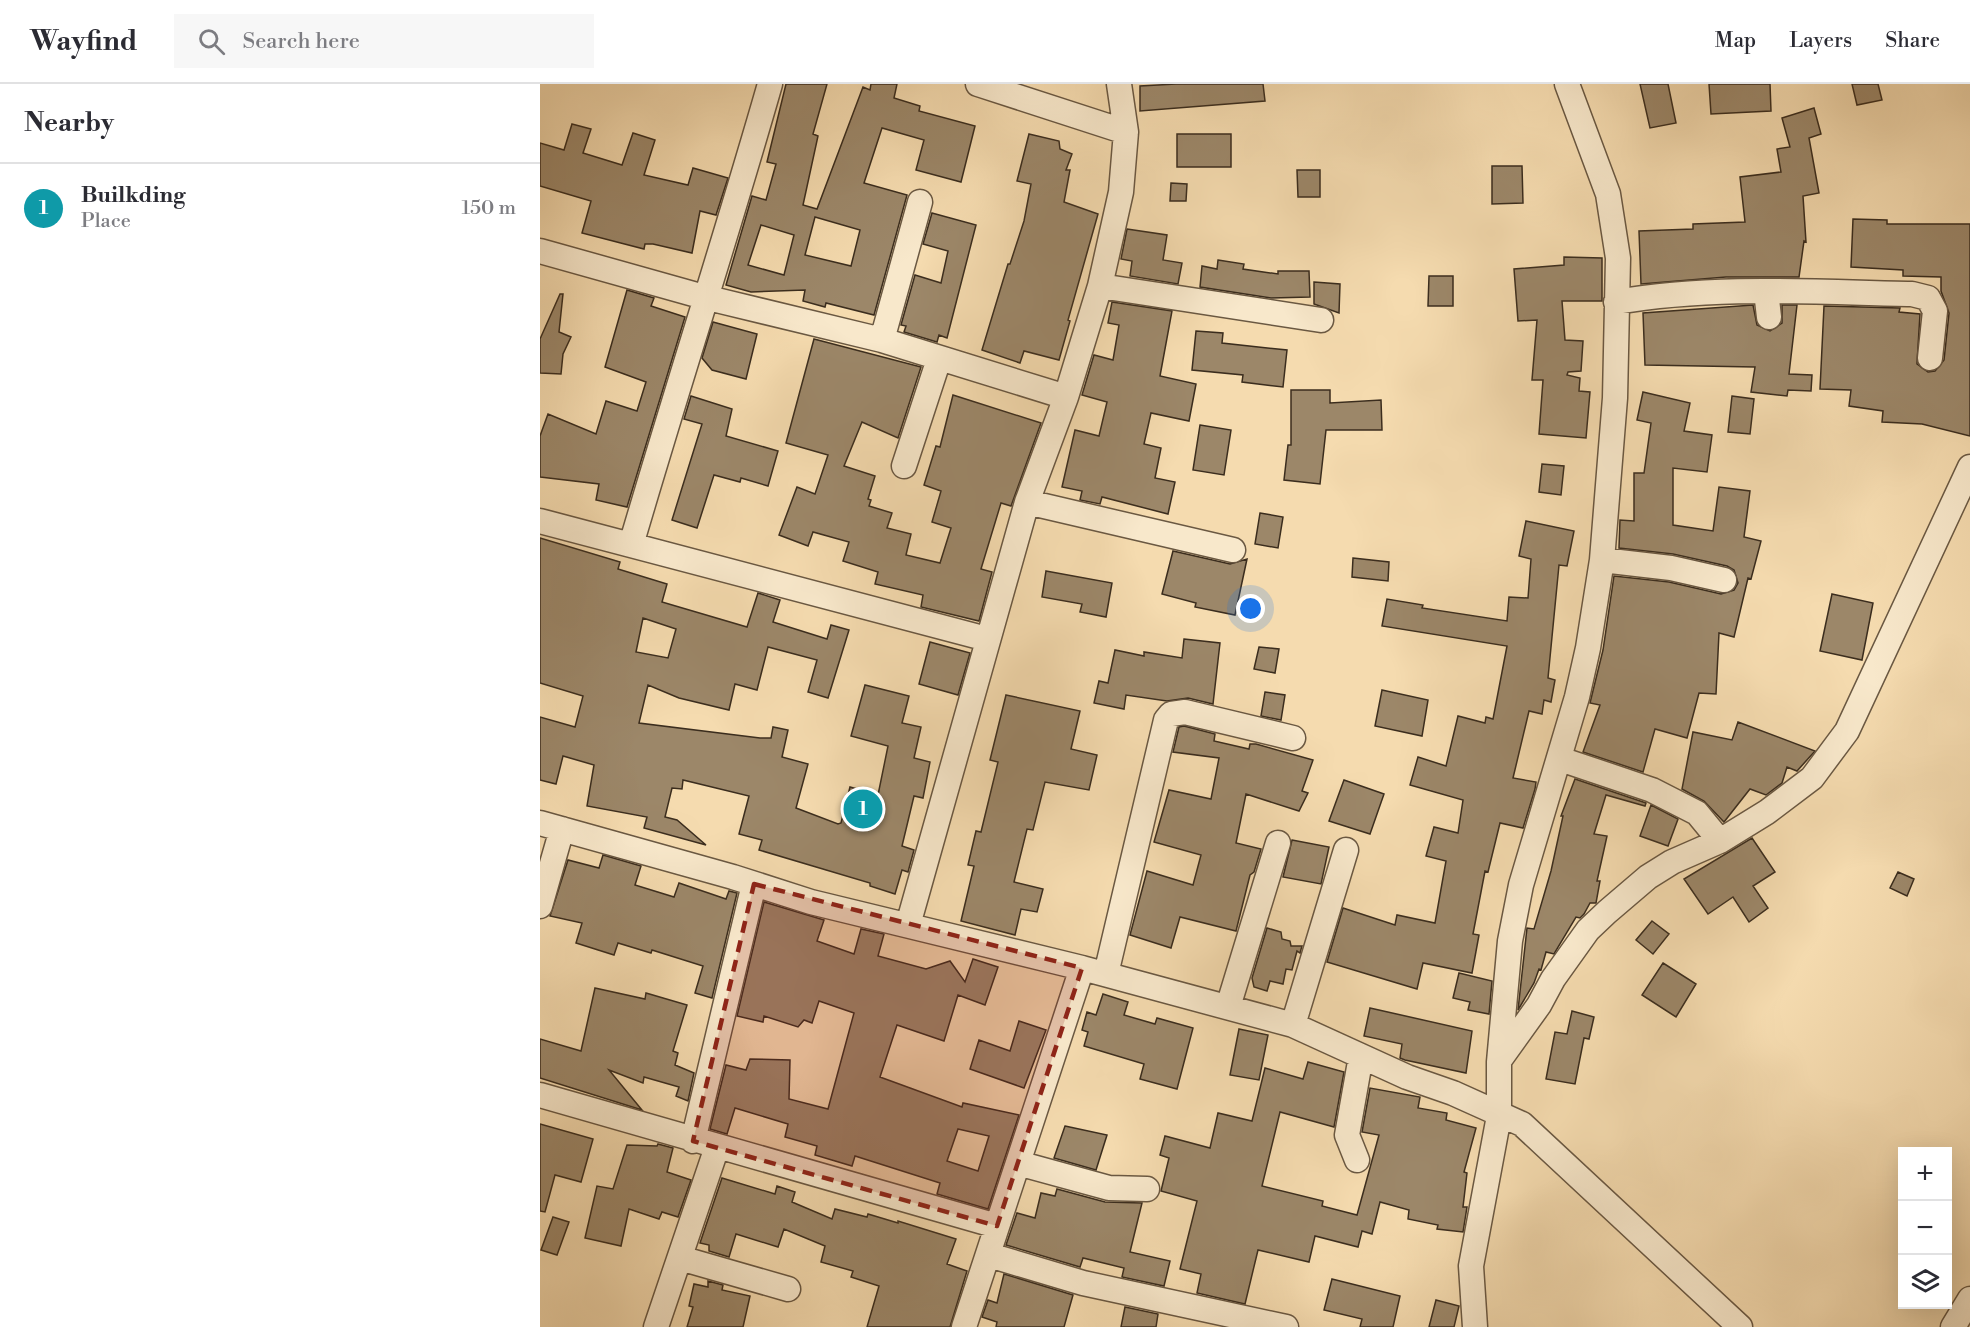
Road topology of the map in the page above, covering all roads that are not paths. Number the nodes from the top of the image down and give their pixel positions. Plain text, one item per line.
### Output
1 (770, 84) edge
2 (978, 84) edge
3 (1119, 84) edge
4 (1567, 84) edge
5 (1126, 132) junction
6 (920, 202) dead end
7 (540, 251) edge
8 (1100, 286) junction
9 (1766, 291) junction
10 (704, 297) junction
11 (1616, 302) junction
12 (1769, 317) dead end
13 (1321, 320) dead end
14 (882, 340) junction
15 (1930, 358) dead end
16 (939, 359) junction
17 (1066, 398) junction
18 (904, 466) dead end
19 (1970, 466) edge
20 (1027, 502) junction
21 (540, 521) edge
22 (631, 545) junction
23 (1233, 549) dead end
24 (1602, 560) junction
25 (1724, 580) dead end
26 (987, 639) junction
27 (1293, 738) dead end
28 (1560, 759) junction
29 (551, 826) edge
30 (1720, 841) junction
31 (1278, 843) dead end
32 (1346, 850) dead end
33 (754, 884) junction
34 (540, 906) edge
35 (908, 926) junction
36 (1082, 968) junction
37 (1106, 975) junction
38 (1228, 1007) junction
39 (1293, 1025) junction
40 (1361, 1056) junction
41 (1499, 1062) junction
42 (540, 1095) edge
43 (1499, 1116) junction
44 (693, 1141) junction
45 (717, 1147) junction
46 (1357, 1160) dead end
47 (1018, 1163) junction
48 (1147, 1190) dead end
49 (997, 1226) junction
50 (989, 1256) junction
51 (680, 1258) junction
52 (788, 1289) dead end
53 (1970, 1299) edge
54 (656, 1327) edge
55 (964, 1327) edge
56 (1286, 1327) edge
57 (1475, 1327) edge
58 (1740, 1327) edge
59 (1953, 1327) edge

1 - 10 street
2 - 5 street
3 - 5 street
4 - 11 street
5 - 8 street
6 - 14 street
7 - 10 street
8 - 13 street
8 - 17 street
9 - 11 street
9 - 12 street
9 - 15 street
10 - 14 street
10 - 22 street
11 - 24 street
14 - 16 street
16 - 17 street
16 - 18 street
17 - 20 street
19 - 30 street
20 - 23 street
20 - 26 street
21 - 22 street
22 - 26 street
24 - 25 street
24 - 28 street
26 - 35 street
27 - 37 street
28 - 30 street
28 - 41 street
29 - 33 street
29 - 34 street
30 - 41 street
31 - 38 street
32 - 39 street
33 - 35 street
33 - 44 street
35 - 36 street
36 - 37 street
36 - 47 street
37 - 38 street
38 - 39 street
39 - 40 street
40 - 43 street
40 - 46 street
41 - 43 street
42 - 44 street
43 - 57 street
43 - 58 street
44 - 45 street
45 - 49 street
45 - 51 street
47 - 48 street
47 - 49 street
49 - 50 street
50 - 55 street
50 - 56 street
51 - 52 street
51 - 54 street
53 - 59 street

